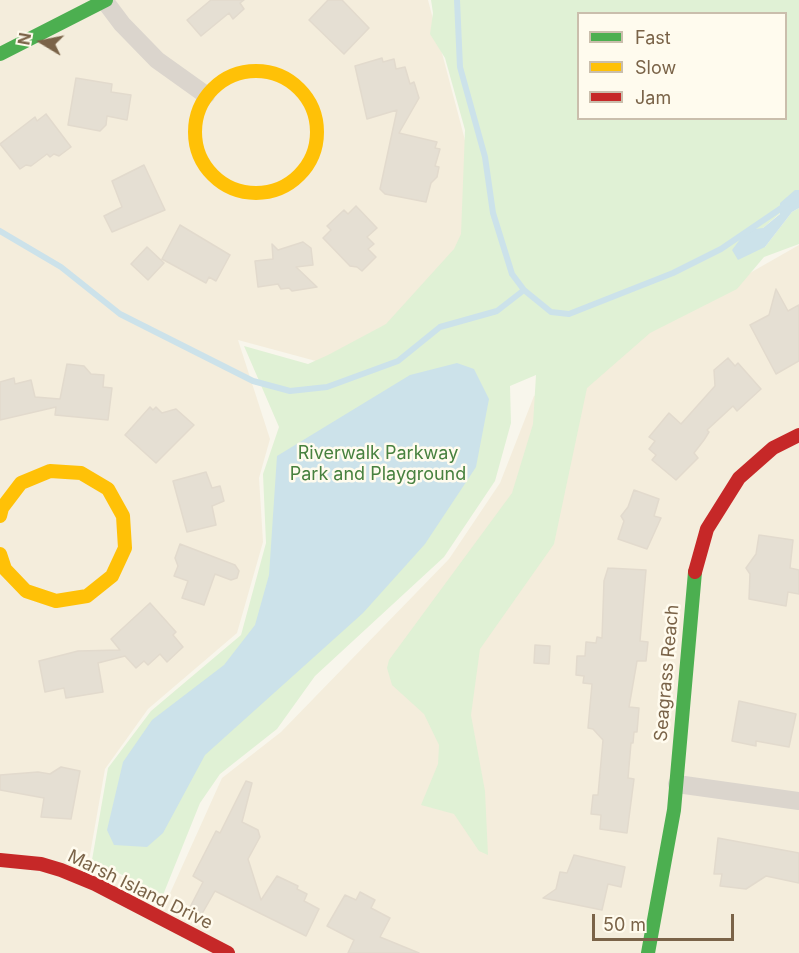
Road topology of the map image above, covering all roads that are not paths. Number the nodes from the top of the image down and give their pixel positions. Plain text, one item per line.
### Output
1 (105, 0) edge
2 (0, 54) edge
3 (206, 95) junction
4 (799, 435) edge
5 (0, 516) edge
6 (0, 554) edge
7 (677, 783) junction
8 (799, 801) edge
9 (0, 860) edge
10 (228, 953) edge
11 (648, 953) edge

1 - 2 street
1 - 3 street
3 - 3 street
4 - 7 street, Seagrass Reach
5 - 6 street
7 - 8 street
7 - 11 street, Seagrass Reach
9 - 10 street, Marsh Island Drive

